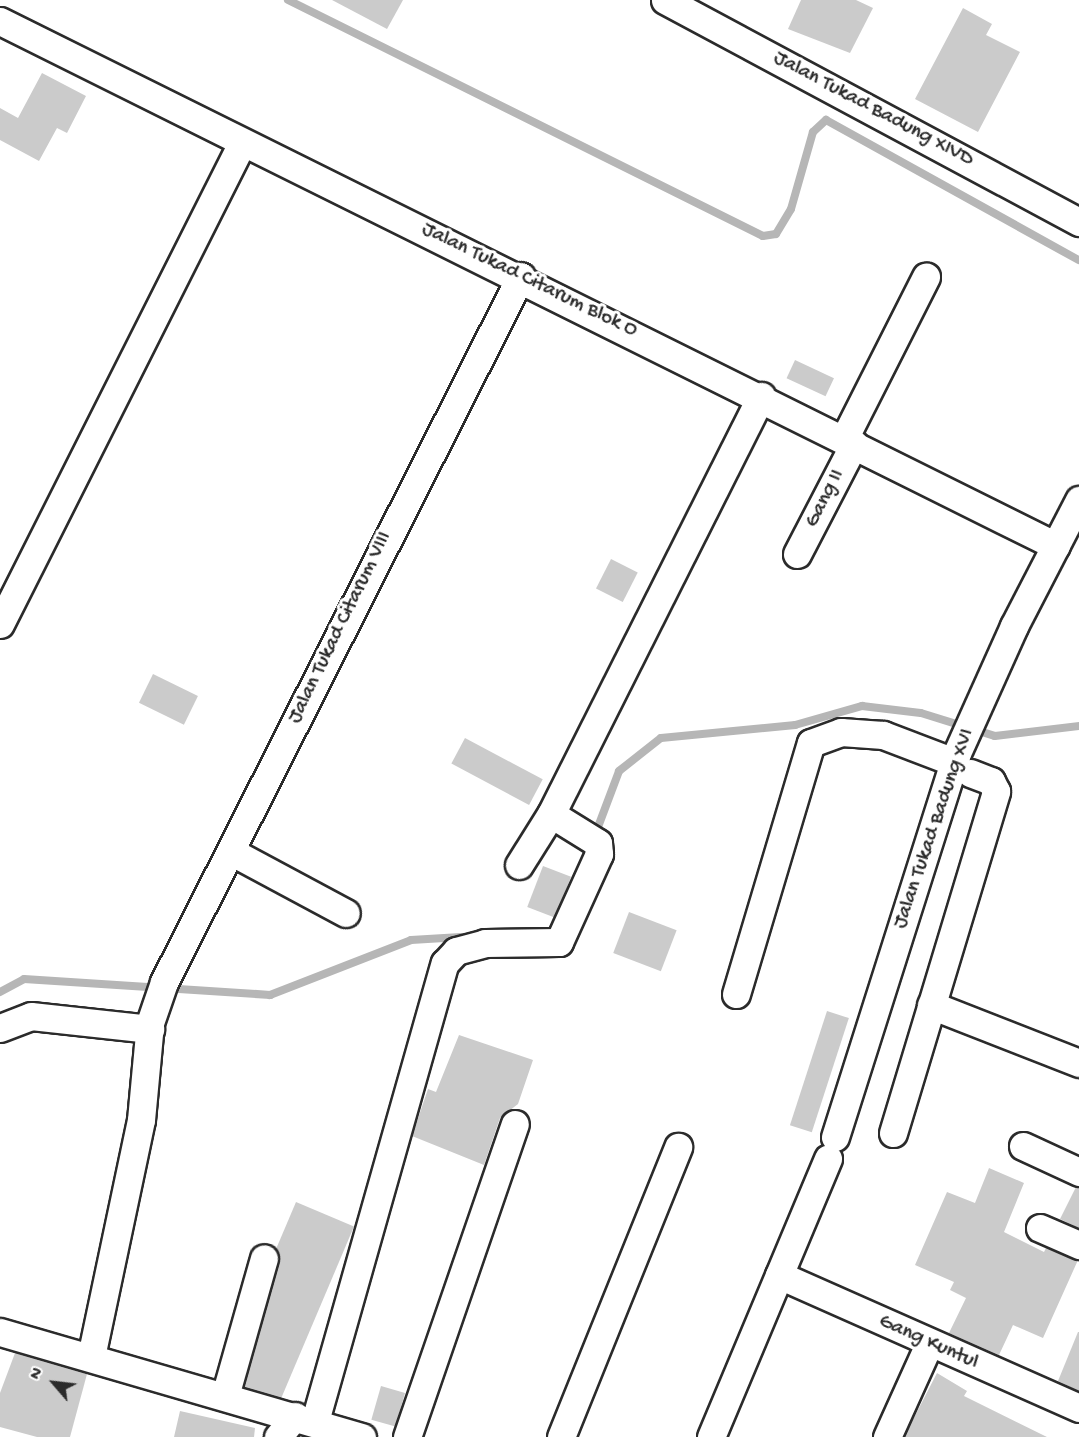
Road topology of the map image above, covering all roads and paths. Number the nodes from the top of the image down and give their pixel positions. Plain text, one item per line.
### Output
1 (665, 0) edge
2 (0, 21) edge
3 (242, 143) junction
4 (1079, 222) edge
5 (521, 276) junction
6 (926, 278) dead end
7 (761, 396) junction
8 (849, 442) junction
9 (1079, 500) edge
10 (1056, 546) junction
11 (797, 554) dead end
12 (0, 624) edge
13 (960, 763) junction
14 (560, 820) junction
15 (232, 852) junction
16 (519, 865) dead end
17 (346, 912) dead end
18 (736, 994) dead end
19 (931, 1005) junction
20 (150, 1026) junction
21 (0, 1028) edge
22 (1079, 1063) edge
23 (515, 1124) dead end
24 (893, 1133) dead end
25 (1023, 1146) dead end
26 (678, 1147) dead end
27 (1079, 1172) edge
28 (1040, 1228) dead end
29 (1079, 1245) edge
30 (264, 1258) dead end
31 (779, 1275) junction
32 (0, 1332) edge
33 (930, 1344) junction
34 (91, 1357) junction
35 (225, 1395) junction
36 (1079, 1408) edge
37 (305, 1419) junction
38 (278, 1437) edge
39 (362, 1437) edge
40 (407, 1437) edge
41 (561, 1437) edge
42 (711, 1437) edge
43 (887, 1437) edge

1 - 4 street, Jalan Tukad Badung XIVD
2 - 3 street, Jalan Tukad Citarum Blok O
3 - 5 street, Jalan Tukad Citarum Blok O
3 - 12 street
5 - 7 street, Jalan Tukad Citarum Blok O
5 - 15 street, Jalan Tukad Citarum VIII
6 - 8 street, Gang II
7 - 8 street, Jalan Tukad Citarum Blok O
7 - 14 street
8 - 10 street, Jalan Tukad Citarum Blok O
8 - 11 street, Gang II
9 - 10 street, Jalan Tukad Badung XVI
10 - 13 street, Jalan Tukad Badung XVI
13 - 18 street
13 - 19 street
13 - 31 street, Jalan Tukad Badung XVI
14 - 16 street
14 - 37 street
15 - 17 street
15 - 20 street, Jalan Tukad Citarum VIII
19 - 22 street
19 - 24 street
20 - 21 street
20 - 34 street, Jalan Tukad Citarum VIII
23 - 40 street
25 - 27 street
26 - 41 street
28 - 29 street
30 - 35 street
31 - 33 street, Gang Kuntul
31 - 42 street, Jalan Tukad Badung XVI
32 - 34 street
33 - 36 street, Gang Kuntul
33 - 43 street
34 - 35 street
35 - 37 street
37 - 38 street
37 - 39 street

